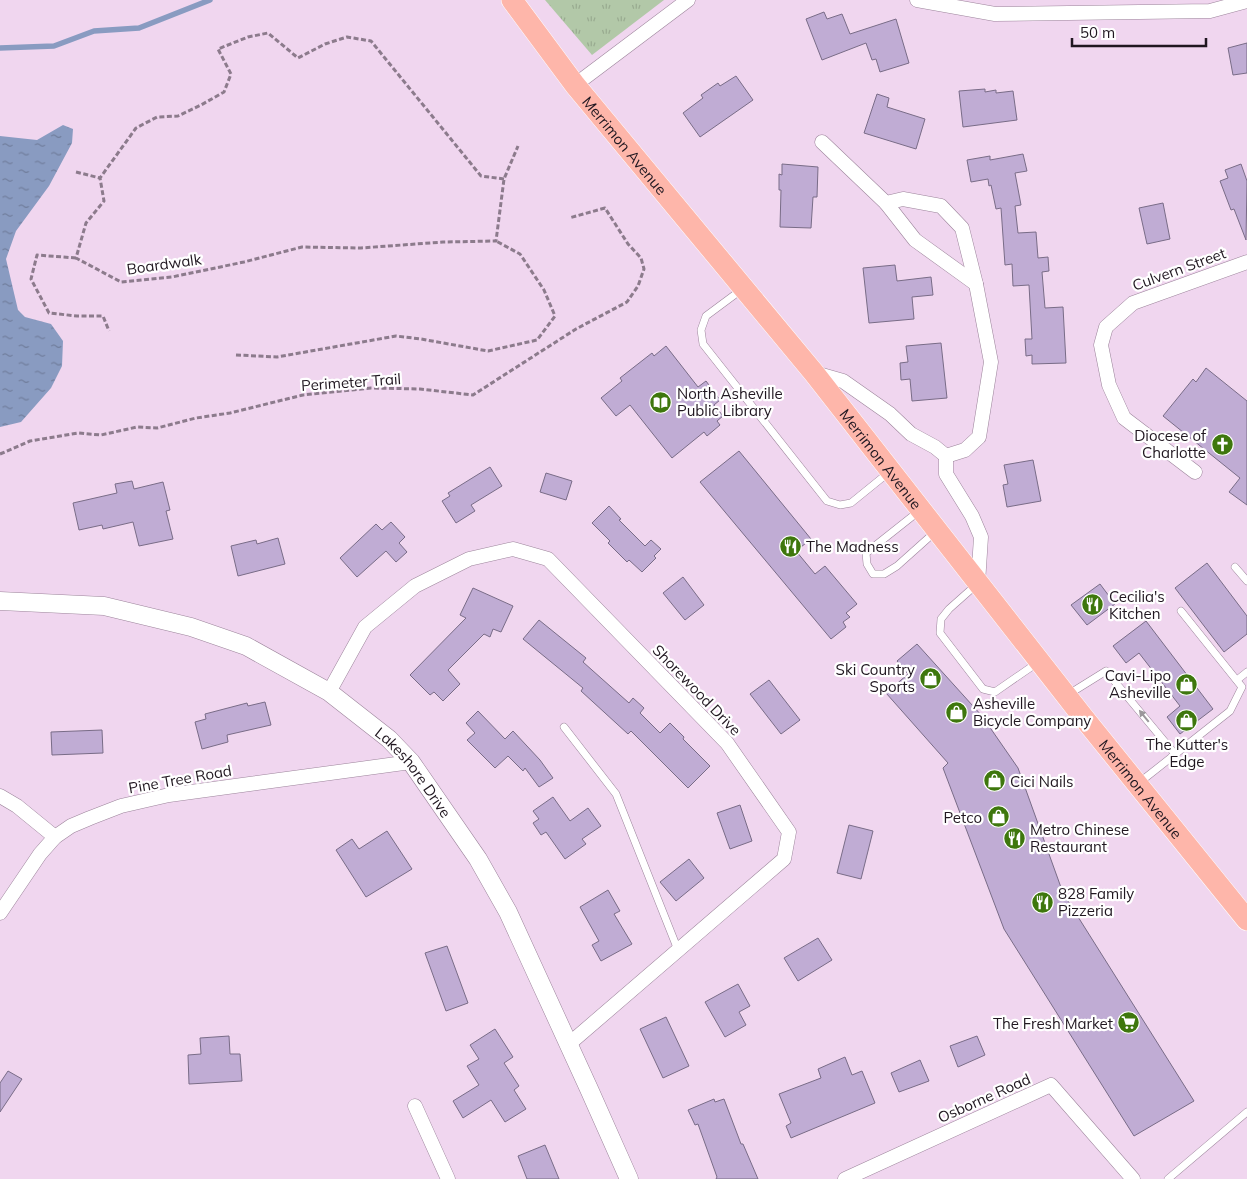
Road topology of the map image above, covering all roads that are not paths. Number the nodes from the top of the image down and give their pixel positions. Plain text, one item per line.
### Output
1 (512, 0) edge
2 (688, 0) edge
3 (917, 0) edge
4 (1247, 1) edge
5 (575, 85) junction
6 (822, 142) dead end
7 (886, 203) junction
8 (1247, 262) edge
9 (976, 284) junction
10 (744, 288) junction
11 (814, 373) junction
12 (946, 456) junction
13 (890, 471) junction
14 (1195, 472) dead end
15 (921, 510) junction
16 (937, 531) junction
17 (1235, 567) dead end
18 (1247, 581) edge
19 (978, 583) junction
20 (0, 601) edge
21 (1181, 611) dead end
22 (1039, 661) junction
23 (1247, 672) edge
24 (1237, 680) junction
25 (329, 692) junction
26 (1066, 696) junction
27 (564, 728) dead end
28 (1175, 754) junction
29 (411, 762) junction
30 (1137, 784) junction
31 (0, 796) edge
32 (55, 838) junction
33 (0, 913) edge
34 (1247, 920) edge
35 (678, 950) junction
36 (569, 1044) junction
37 (415, 1106) dead end
38 (1247, 1112) edge
39 (448, 1179) edge
40 (629, 1179) edge
41 (845, 1179) edge
42 (1133, 1179) edge
43 (1168, 1179) edge

1 - 5 main road, Merrimon Avenue
2 - 5 street
3 - 4 street
5 - 10 main road, Merrimon Avenue
6 - 7 street
7 - 9 street
7 - 9 street
8 - 14 street, Culvern Street
9 - 12 street
10 - 11 main road, Merrimon Avenue
10 - 13 lane
11 - 12 street
11 - 13 main road, Merrimon Avenue
12 - 19 street
13 - 15 main road, Merrimon Avenue
15 - 16 main road, Merrimon Avenue
15 - 16 lane
16 - 19 main road, Merrimon Avenue
17 - 18 lane
19 - 22 main road, Merrimon Avenue
19 - 22 lane
20 - 25 street, Lakeshore Drive
21 - 24 lane
22 - 26 main road, Merrimon Avenue
23 - 24 lane
24 - 28 lane
25 - 29 street, Lakeshore Drive
25 - 35 street, Shorewood Drive
28 -> 26 lane
26 - 30 main road, Merrimon Avenue
27 - 35 lane
28 - 30 lane
29 - 32 street, Pine Tree Road
29 - 36 street, Lakeshore Drive
30 - 34 main road, Merrimon Avenue
31 - 32 street
32 - 33 street, Pine Tree Road
35 - 36 street, Shorewood Drive
36 - 40 street, Lakeshore Drive
37 - 39 street
38 - 43 lane
41 - 42 street, Osborne Road

